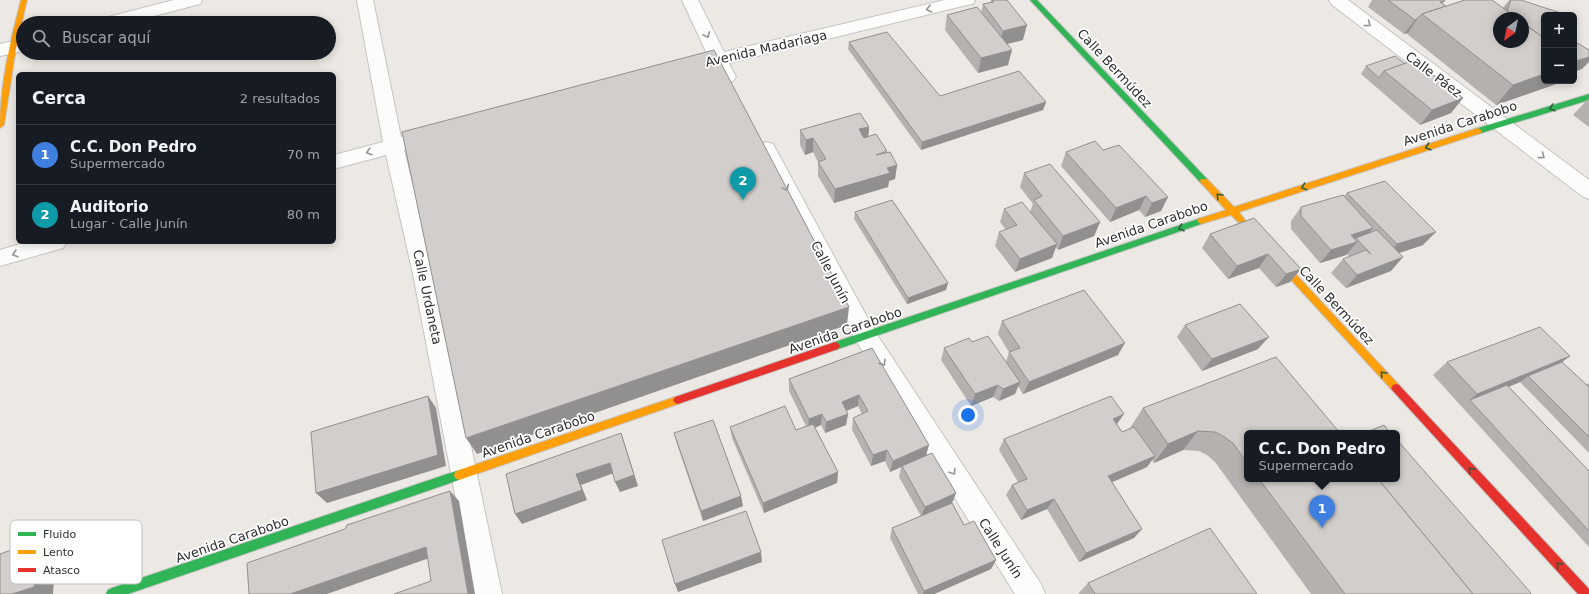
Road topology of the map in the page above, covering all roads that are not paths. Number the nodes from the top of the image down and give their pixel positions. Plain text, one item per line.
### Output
1 (24, 0) edge
2 (194, 0) edge
3 (365, 0) edge
4 (690, 0) edge
5 (967, 0) edge
6 (1033, 0) edge
7 (1337, 0) edge
8 (20, 16) edge
9 (133, 16) edge
10 (16, 32) edge
11 (12, 48) edge
12 (717, 59) junction
13 (686, 67) edge
14 (736, 94) edge
15 (1589, 97) edge
16 (1499, 124) junction
17 (0, 125) edge
18 (754, 128) edge
19 (447, 131) edge
20 (393, 145) junction
21 (336, 161) edge
22 (1589, 191) edge
23 (1232, 210) junction
24 (1248, 228) edge
25 (49, 244) edge
26 (1269, 251) edge
27 (0, 258) edge
28 (866, 337) junction
29 (464, 472) junction
30 (141, 584) edge
31 (142, 584) edge
32 (112, 594) edge
33 (488, 594) edge
34 (1031, 594) edge
35 (1586, 594) edge

1 - 8 street
2 - 9 street
3 - 20 street, Calle Urdaneta
4 -> 12 street
5 -> 12 street, Avenida Madariaga
23 -> 6 street, Calle Bermúdez
7 -> 16 street, Calle Páez
10 - 11 street
11 - 17 street
12 - 13 street, Avenida Madariaga
12 - 14 street
15 -> 16 street, Avenida Carabobo
16 -> 22 street, Calle Páez
16 -> 23 street, Avenida Carabobo
18 -> 28 street, Calle Junín
19 - 20 street
20 -> 21 street
20 - 29 street, Calle Urdaneta
23 - 24 street, Calle Bermúdez
23 -> 28 street, Avenida Carabobo
25 -> 27 street
35 -> 26 street, Calle Bermúdez
28 - 29 street, Avenida Carabobo
28 -> 34 street, Calle Junín
29 - 31 street, Avenida Carabobo
29 - 33 street, Calle Urdaneta
30 - 32 street, Avenida Carabobo

